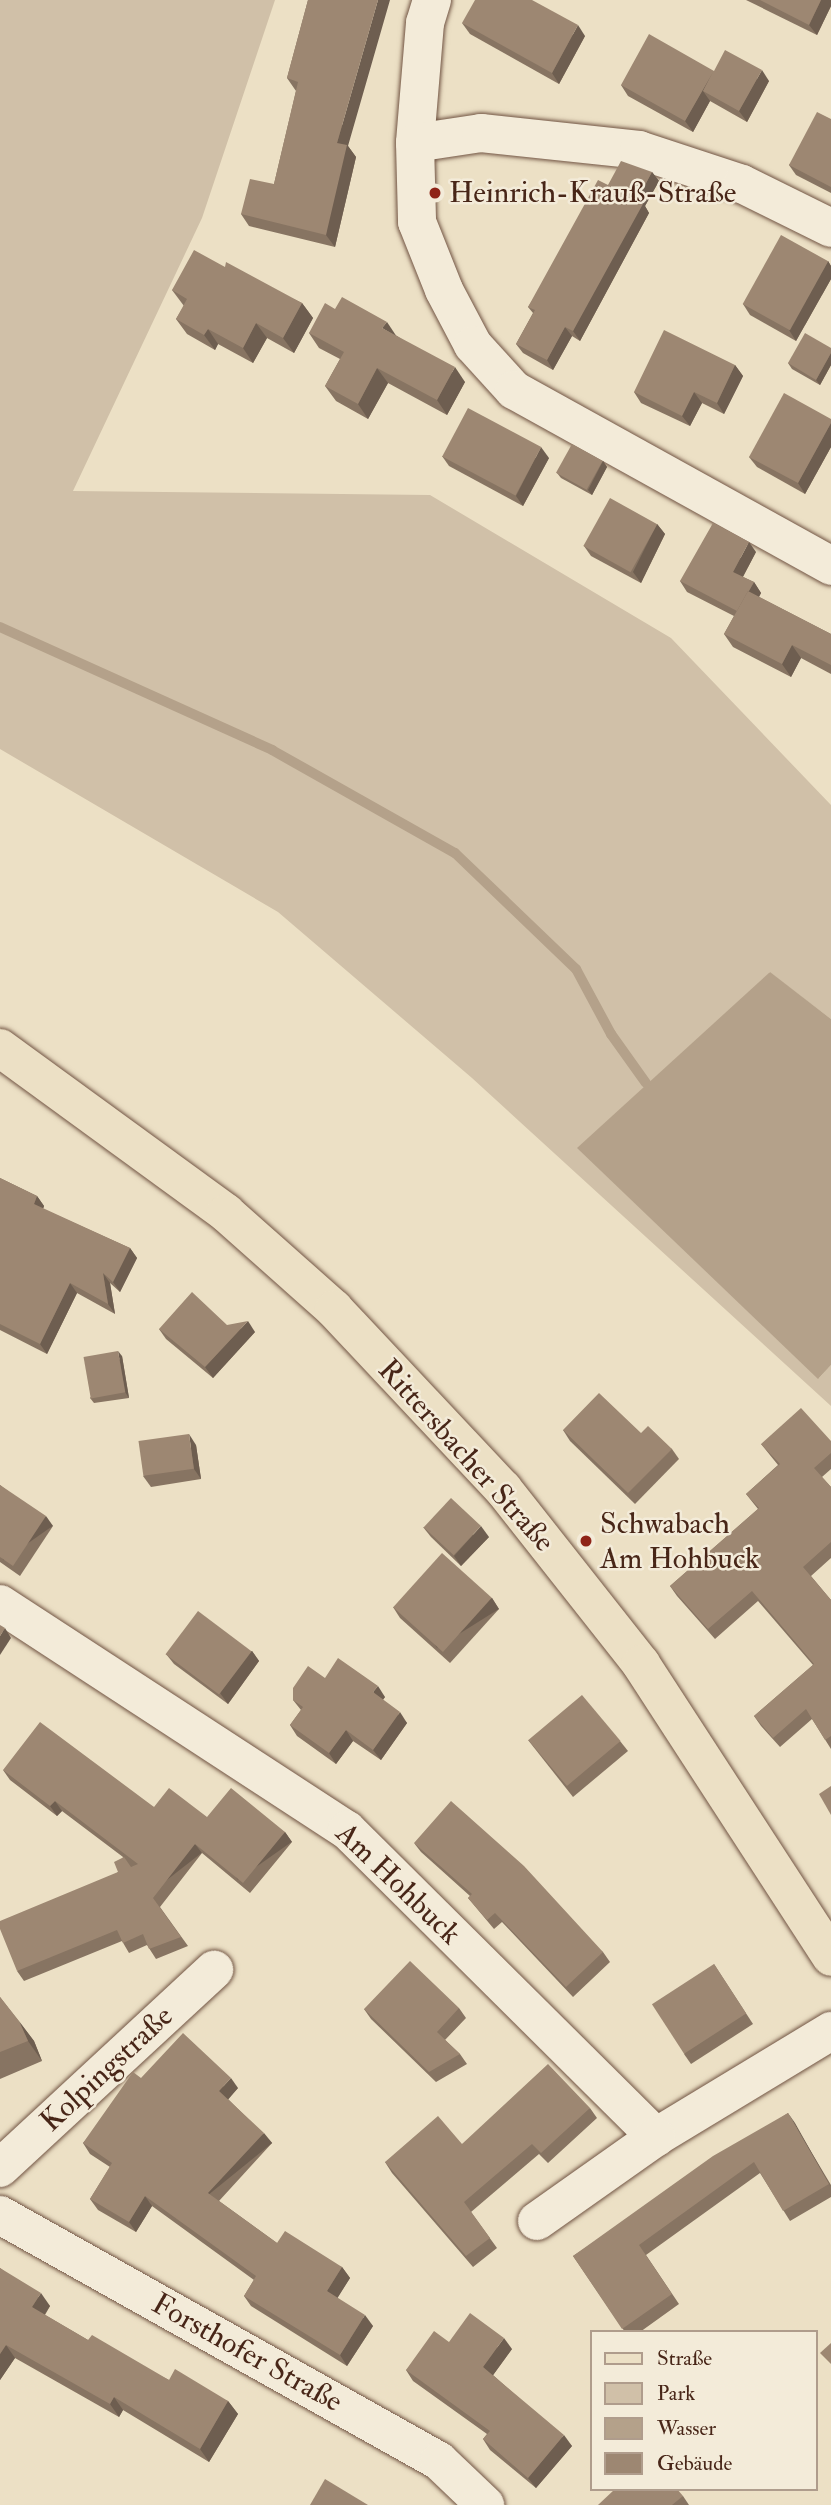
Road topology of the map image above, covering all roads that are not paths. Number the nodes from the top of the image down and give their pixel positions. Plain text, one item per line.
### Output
1 (432, 0) edge
2 (415, 143) junction
3 (831, 229) edge
4 (831, 566) edge
5 (0, 1048) edge
6 (0, 1604) edge
7 (831, 1957) edge
8 (214, 1970) dead end
9 (831, 2031) edge
10 (656, 2137) junction
11 (0, 2168) edge
12 (0, 2215) edge
13 (537, 2221) dead end
14 (485, 2505) edge

1 - 2 street
2 - 3 street
2 - 4 street
5 - 7 main road, Rittersbacher Straße
6 - 10 street, Am Hohbuck
8 - 11 street, Kolpingstraße
9 - 10 street
10 - 13 street
12 - 14 street, Forsthofer Straße

